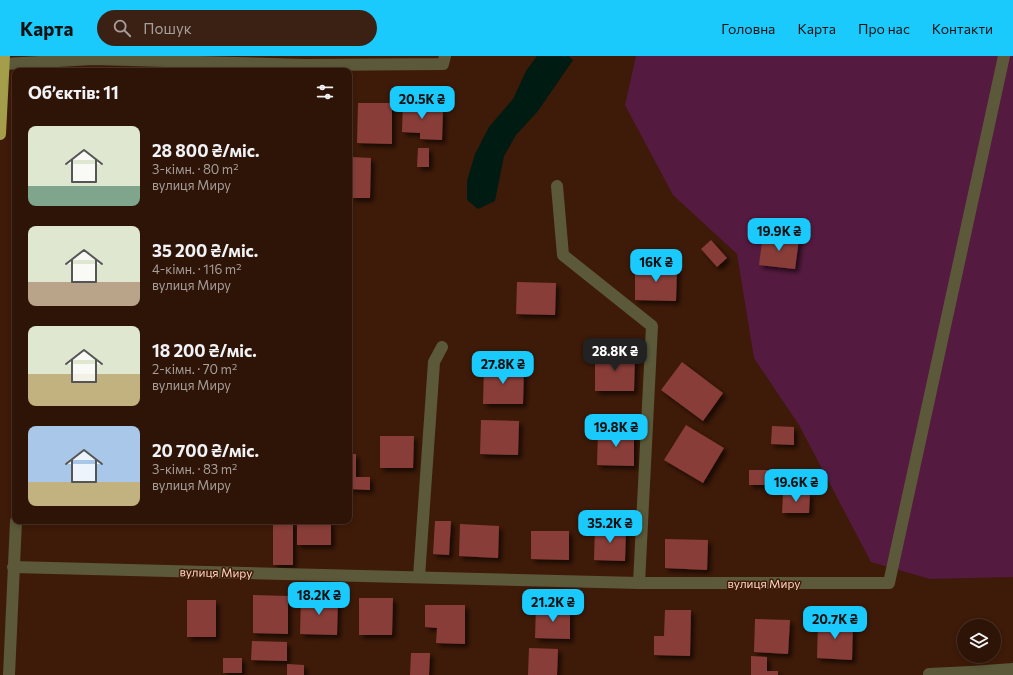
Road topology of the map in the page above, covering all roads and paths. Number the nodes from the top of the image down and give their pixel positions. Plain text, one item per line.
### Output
1 (445, 56) edge
2 (1004, 56) edge
3 (4, 60) edge
4 (44, 63) edge
5 (0, 134) edge
6 (557, 186) dead end
7 (442, 347) dead end
8 (16, 524) edge
9 (13, 567) junction
10 (419, 578) junction
11 (639, 583) junction
12 (1013, 669) edge
13 (973, 673) edge
14 (929, 674) edge
15 (9, 675) edge

1 - 4 street
2 - 11 street, вулиця Миру
3 - 4 street
3 - 5 highway
6 - 11 street
7 - 10 street
8 - 9 street
9 - 10 street, вулиця Миру
9 - 15 street
10 - 11 street, вулиця Миру
12 - 13 street
13 - 14 street

